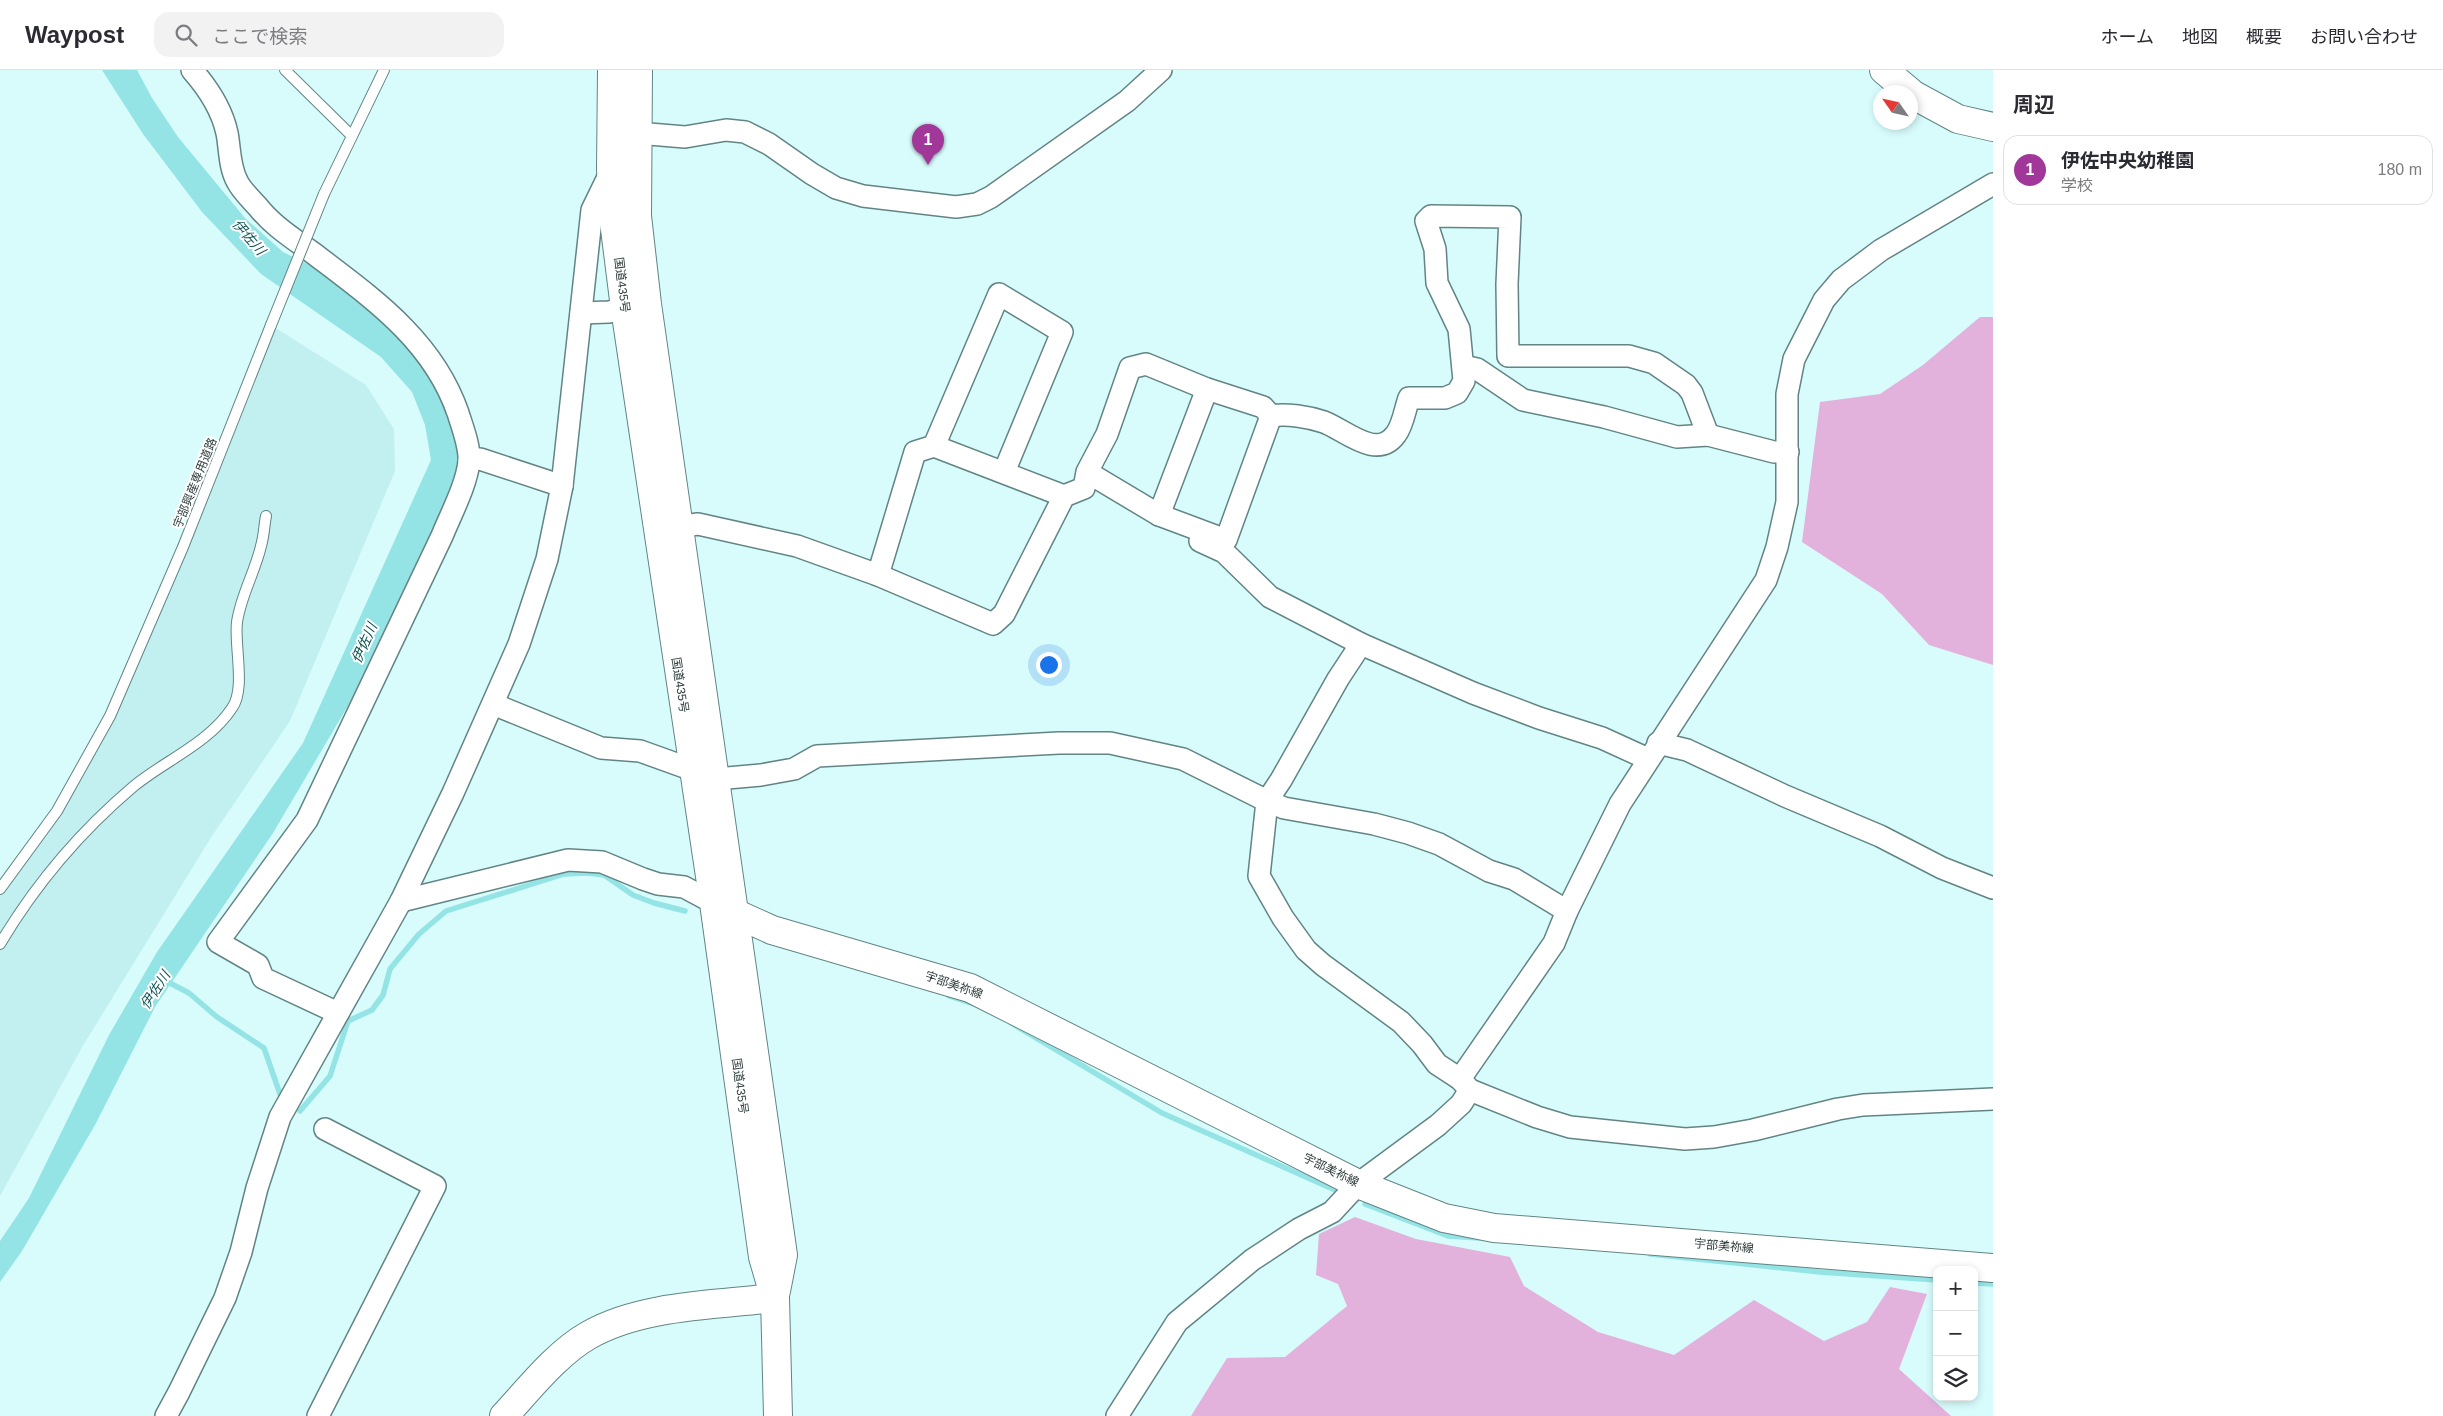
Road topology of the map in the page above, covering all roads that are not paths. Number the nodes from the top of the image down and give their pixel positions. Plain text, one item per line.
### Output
1 (192, 70) edge
2 (285, 70) edge
3 (384, 70) edge
4 (612, 70) edge
5 (638, 70) edge
6 (1161, 70) edge
7 (1884, 70) edge
8 (1901, 85) edge
9 (1918, 97) edge
10 (1993, 127) edge
11 (637, 133) junction
12 (352, 135) junction
13 (611, 170) junction
14 (1993, 184) edge
15 (636, 306) junction
16 (581, 313) junction
17 (1463, 366) junction
18 (1207, 389) junction
19 (1271, 416) junction
20 (1708, 435) junction
21 (934, 446) junction
22 (1788, 452) junction
23 (469, 460) junction
24 (1004, 472) junction
25 (1087, 472) junction
26 (562, 486) junction
27 (1064, 496) junction
28 (1159, 515) junction
29 (266, 516) dead end
30 (1184, 524) junction
31 (668, 528) junction
32 (878, 575) junction
33 (1361, 644) junction
34 (493, 704) junction
35 (1653, 751) junction
36 (705, 775) junction
37 (1267, 801) junction
38 (1993, 888) edge
39 (0, 889) edge
40 (401, 900) junction
41 (725, 909) junction
42 (1567, 911) junction
43 (0, 944) edge
44 (338, 1013) junction
45 (1465, 1084) junction
46 (1993, 1099) edge
47 (325, 1130) dead end
48 (1358, 1184) junction
49 (1993, 1268) edge
50 (775, 1298) junction
51 (166, 1416) edge
52 (318, 1416) edge
53 (504, 1416) edge
54 (778, 1416) edge
55 (1117, 1416) edge

1 - 23 street
2 - 12 lane
3 - 12 lane, 宇部興産専用道路
4 - 13 main road, 国道435号
5 - 11 main road, 国道435号
6 - 11 street
7 - 8 main road
9 - 10 main road
11 - 15 main road, 国道435号
12 - 39 lane, 宇部興産専用道路, bridge
13 - 15 main road, 国道435号
13 - 16 street
14 - 22 street
15 - 16 street
15 - 31 main road, 国道435号
16 - 26 street
17 - 19 street
17 - 20 street
17 - 20 street
18 - 19 street
18 - 25 street
18 - 28 street
19 - 30 street
20 - 22 street
21 - 24 street
21 - 24 street
21 - 32 street
22 - 35 street
23 - 26 street
23 - 44 street
24 - 27 street
25 - 27 street
25 - 28 street
26 - 34 street
27 - 32 street
28 - 30 street
29 - 43 lane
30 - 33 street
31 - 32 street
31 - 36 main road, 国道435号
33 - 35 street
33 - 37 street
34 - 36 street
34 - 40 street
35 - 38 street
35 - 42 street
36 - 37 street
36 - 41 main road, 国道435号
37 - 42 street
37 - 45 street
40 - 41 street
40 - 44 street
41 - 48 main road, 宇部美祢線
41 - 50 main road, 国道435号
42 - 45 street
44 - 51 street
45 - 46 street
45 - 48 street
47 - 52 street
48 - 49 main road, 宇部美祢線
48 - 55 street
50 - 53 main road
50 - 54 main road, 国道435号

